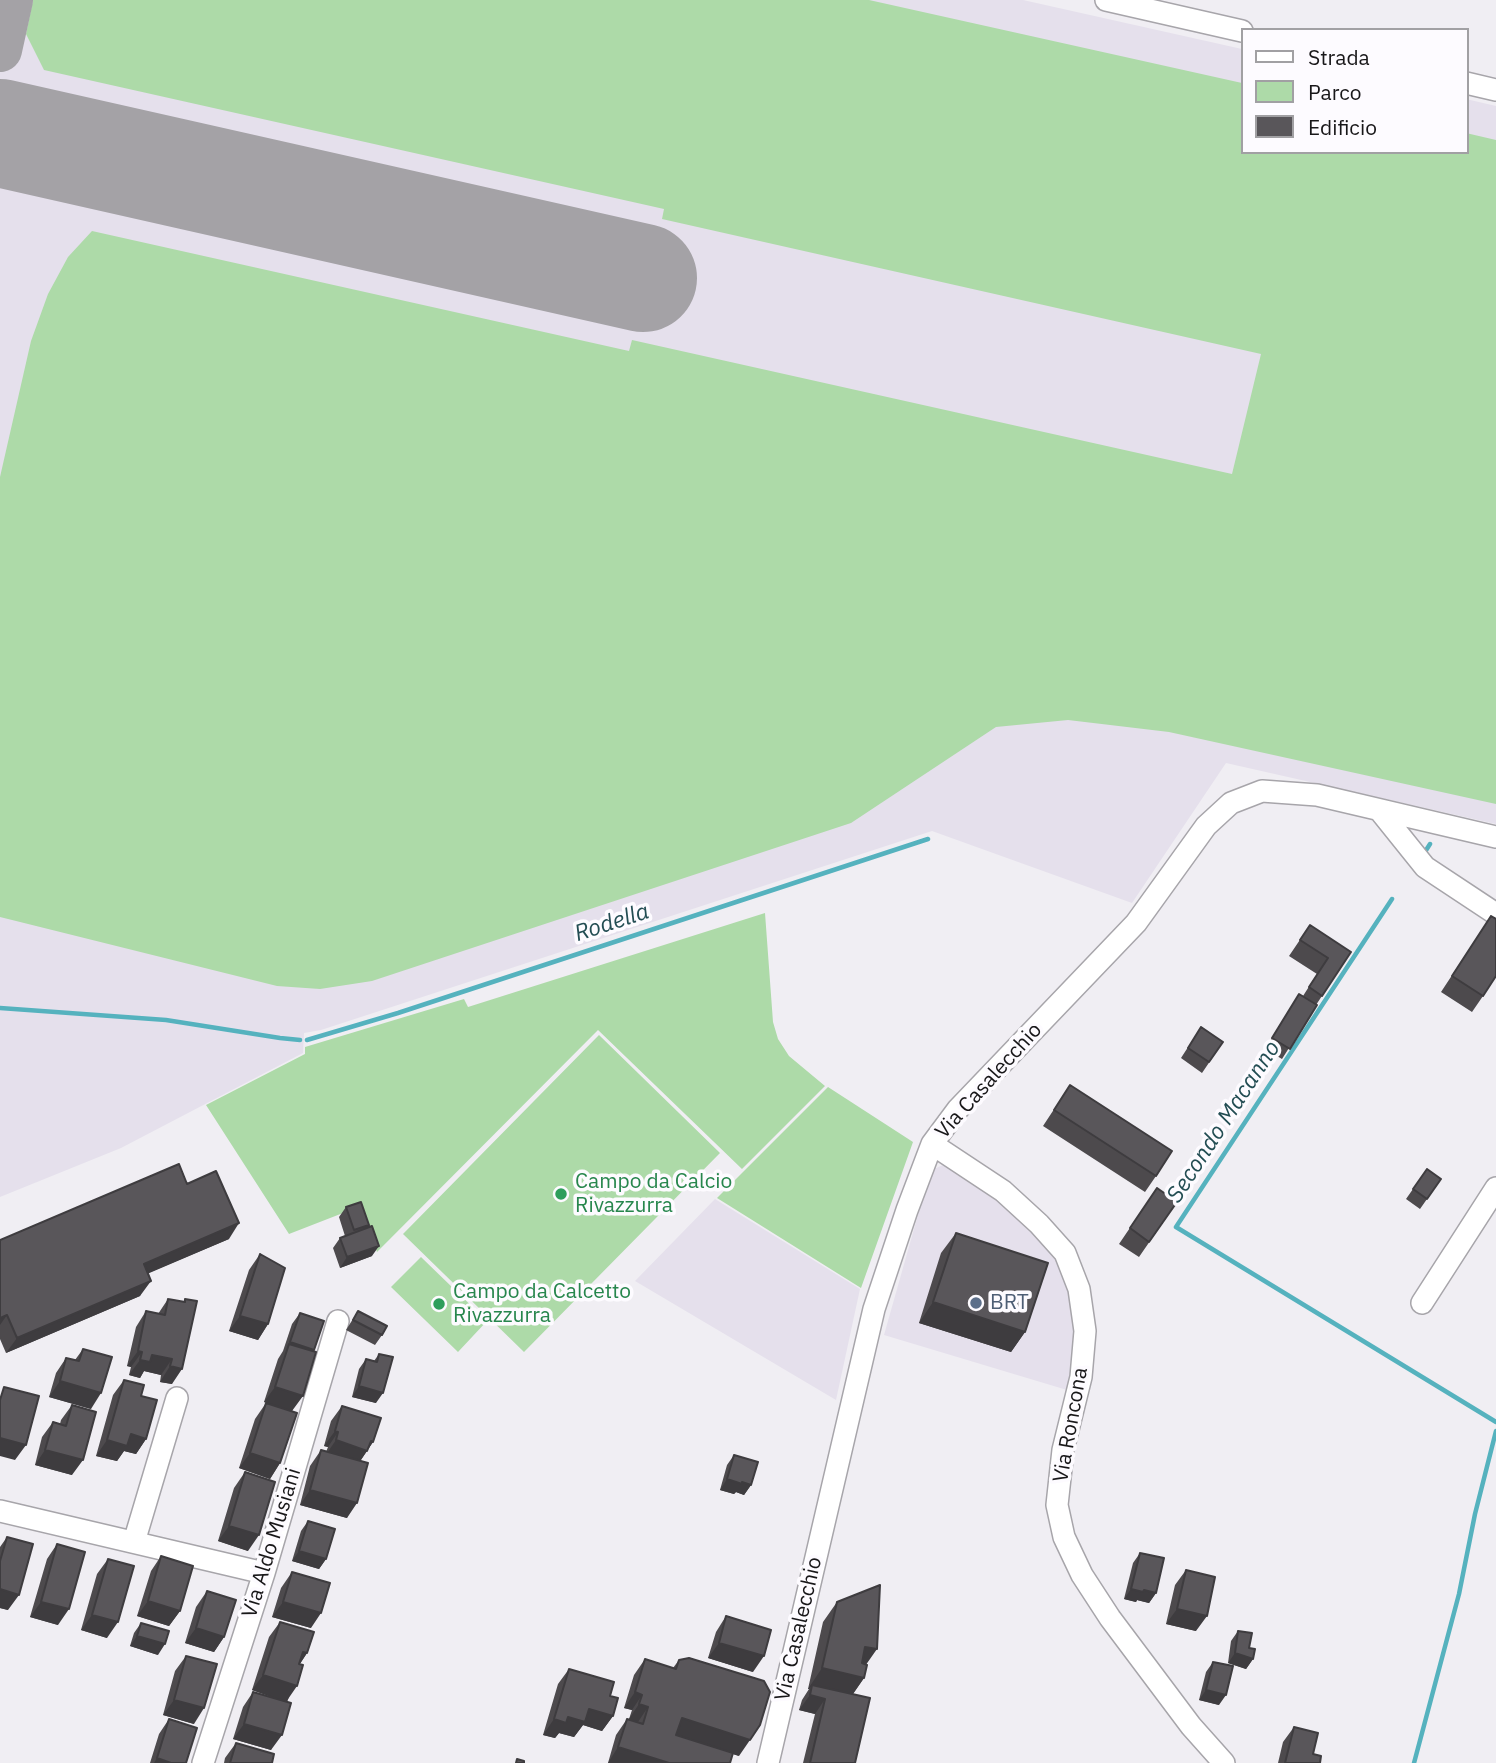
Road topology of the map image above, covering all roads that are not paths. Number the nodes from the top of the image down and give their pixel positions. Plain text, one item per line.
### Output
1 (1106, 0) edge
2 (1240, 32) edge
3 (1468, 83) edge
4 (1496, 90) edge
5 (1380, 811) junction
6 (1496, 837) edge
7 (1496, 914) edge
8 (932, 1144) junction
9 (1496, 1188) edge
10 (1422, 1303) dead end
11 (338, 1321) dead end
12 (177, 1398) dead end
13 (0, 1511) edge
14 (134, 1542) junction
15 (264, 1573) junction
16 (203, 1763) edge
17 (768, 1763) edge
18 (1224, 1763) edge

1 - 2 street
3 - 4 street
5 - 6 street, Via Casalecchio
5 - 7 street
5 - 8 street, Via Casalecchio
8 - 17 street, Via Casalecchio
8 - 18 street, Via Roncona
9 - 10 street
11 - 15 street, Via Aldo Musiani
12 - 14 street
13 - 14 street
14 - 15 street
15 - 16 street, Via Aldo Musiani

